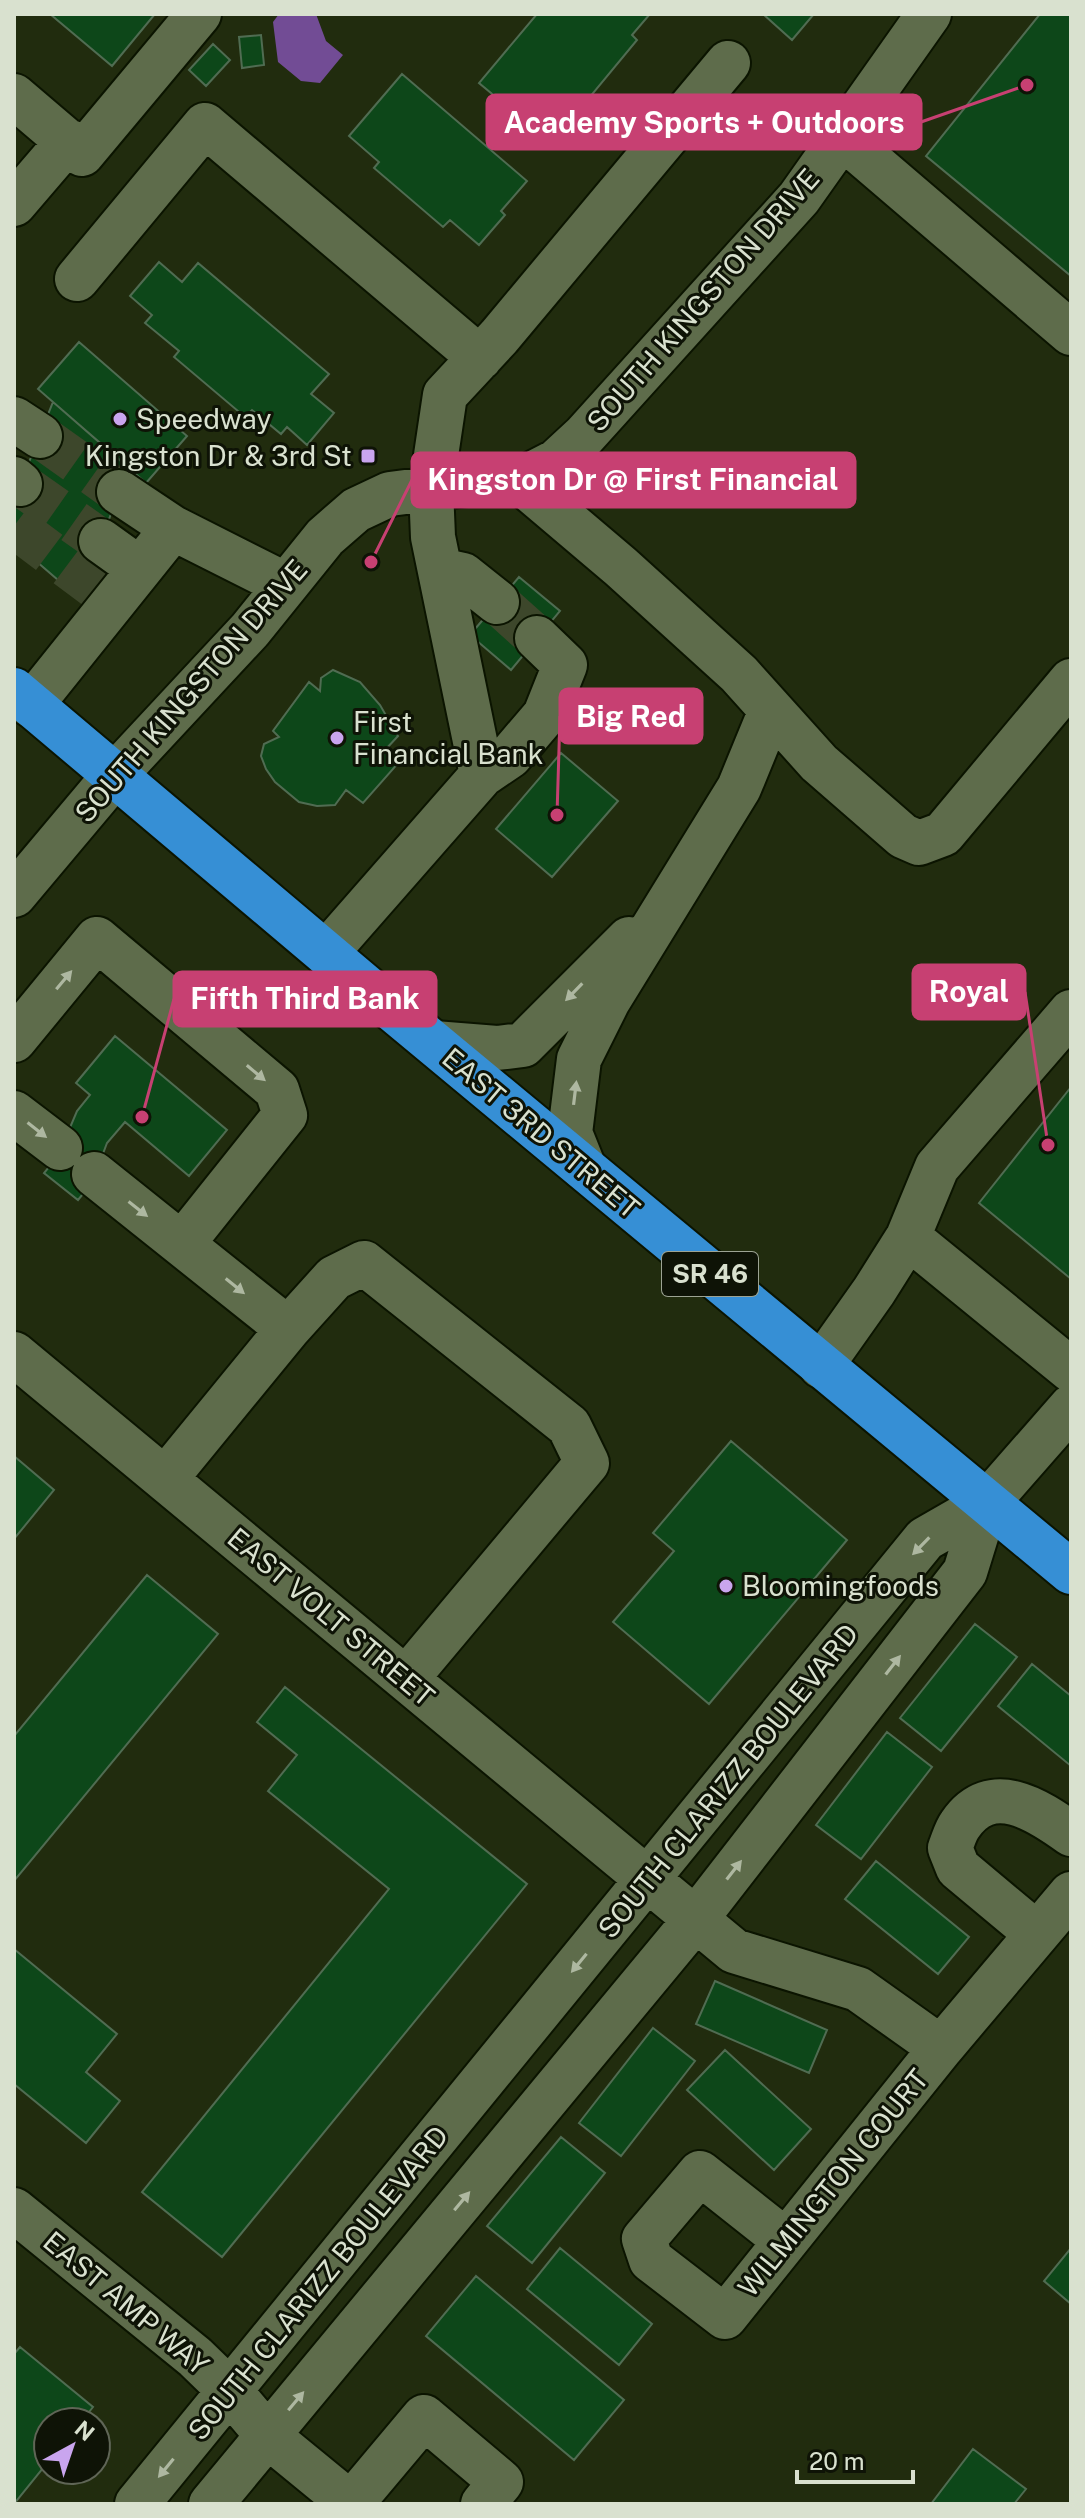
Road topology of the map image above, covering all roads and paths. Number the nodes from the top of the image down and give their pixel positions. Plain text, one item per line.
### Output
1 (199, 14) edge
2 (929, 14) edge
3 (728, 63) dead end
4 (14, 96) edge
5 (842, 137) junction
6 (68, 141) junction
7 (14, 204) edge
8 (77, 279) dead end
9 (1071, 333) edge
10 (480, 358) junction
11 (516, 478) junction
12 (431, 489) junction
13 (119, 492) tunnel mouth
14 (173, 528) junction
15 (101, 541) tunnel mouth
16 (140, 569) junction
17 (440, 570) junction
18 (286, 585) junction
19 (497, 602) tunnel mouth
20 (537, 638) tunnel mouth
21 (1071, 681) edge
22 (22, 697) edge
23 (771, 710) junction
24 (482, 775) junction
25 (114, 776) junction
26 (14, 895) edge
27 (672, 900) junction
28 (326, 953) junction
29 (1071, 1012) edge
30 (14, 1040) edge
31 (434, 1043) junction
32 (14, 1113) edge
33 (584, 1168) junction
34 (908, 1237) junction
35 (182, 1244) junction
36 (288, 1329) junction
37 (14, 1354) edge
38 (821, 1366) junction
39 (1071, 1370) edge
40 (1071, 1407) edge
41 (166, 1478) junction
42 (986, 1504) junction
43 (1071, 1572) edge
44 (406, 1679) junction
45 (1071, 1834) edge
46 (648, 1879) junction
47 (1071, 1894) edge
48 (695, 1920) junction
49 (1037, 1934) junction
50 (941, 2048) junction
51 (14, 2210) edge
52 (786, 2241) junction
53 (229, 2390) junction
54 (268, 2436) junction
55 (137, 2504) edge
56 (211, 2504) edge
57 (483, 2504) edge

1 - 6 street
2 - 5 street, SOUTH KINGSTON DRIVE
3 - 10 street
4 - 6 street
5 - 9 street
5 - 11 street, SOUTH KINGSTON DRIVE
6 - 7 street
8 - 10 street
10 - 12 street
11 - 12 street, SOUTH KINGSTON DRIVE
11 - 23 street
12 - 17 street
12 - 18 street, SOUTH KINGSTON DRIVE
13 - 14 street
14 - 16 street
14 - 18 street
15 - 16 street
16 - 22 street
17 - 19 street
17 - 24 street
18 - 25 street, SOUTH KINGSTON DRIVE
20 - 24 street
21 - 23 street
22 - 25 highway, EAST 3RD STREET / SR 46
23 - 27 street
24 - 28 street
25 - 26 street, SOUTH KINGSTON DRIVE
25 - 28 highway, EAST 3RD STREET / SR 46
27 -> 31 street
33 -> 27 street
28 - 31 highway, EAST 3RD STREET / SR 46
29 - 34 street
30 -> 35 street
31 - 33 highway, EAST 3RD STREET / SR 46
32 -> 35 street
33 - 38 highway, EAST 3RD STREET / SR 46
34 - 38 street
34 - 39 street
35 -> 36 street
36 - 41 street
36 - 44 street
37 - 41 street, EAST VOLT STREET
38 - 42 highway, EAST 3RD STREET / SR 46
40 - 42 street
41 - 44 street, EAST VOLT STREET
42 - 43 highway, EAST 3RD STREET / SR 46
42 -> 46 street, SOUTH CLARIZZ BOULEVARD
48 -> 42 street, SOUTH CLARIZZ BOULEVARD
44 - 46 street, EAST VOLT STREET
45 - 49 street
46 - 48 street, WILMINGTON COURT
46 -> 53 street, SOUTH CLARIZZ BOULEVARD
47 - 49 street, WILMINGTON COURT
48 - 50 street, WILMINGTON COURT
54 -> 48 street, SOUTH CLARIZZ BOULEVARD
49 - 50 street, WILMINGTON COURT
50 - 52 street, WILMINGTON COURT
51 - 53 street, EAST AMP WAY
52 - 52 street, WILMINGTON COURT
53 - 54 street, EAST AMP WAY
53 -> 55 street, SOUTH CLARIZZ BOULEVARD
54 - 56 street, SOUTH CLARIZZ BOULEVARD
54 - 57 street, EAST AMP WAY

